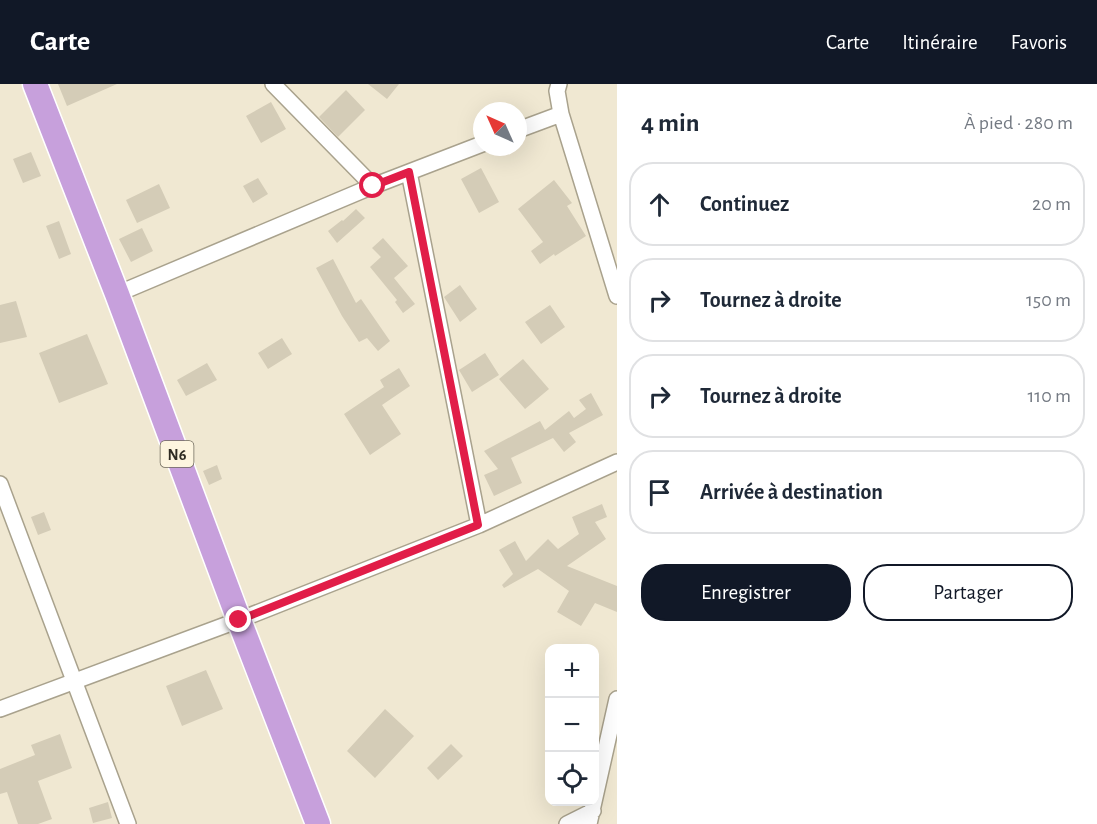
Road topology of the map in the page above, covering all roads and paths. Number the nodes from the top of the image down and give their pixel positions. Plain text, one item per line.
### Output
1 (35, 84) edge
2 (273, 84) edge
3 (559, 84) edge
4 (561, 114) junction
5 (527, 127) edge
6 (473, 147) edge
7 (409, 172) junction
8 (373, 186) junction
9 (117, 294) junction
10 (617, 296) edge
11 (617, 462) edge
12 (0, 484) edge
13 (478, 525) junction
14 (239, 620) junction
15 (74, 681) junction
16 (617, 699) edge
17 (0, 709) edge
18 (591, 818) edge
19 (128, 824) edge
20 (318, 824) edge
21 (567, 824) edge

1 - 9 highway, N6
2 - 8 street
3 - 4 street
4 - 5 street
4 - 10 street
6 - 7 street
7 - 8 street
7 - 13 street
8 - 9 street
9 - 14 highway, N6
11 - 13 street
12 - 15 street
13 - 14 street
14 - 15 street
14 - 20 highway, N6
15 - 17 street
15 - 19 street
16 - 18 street
18 - 21 street

